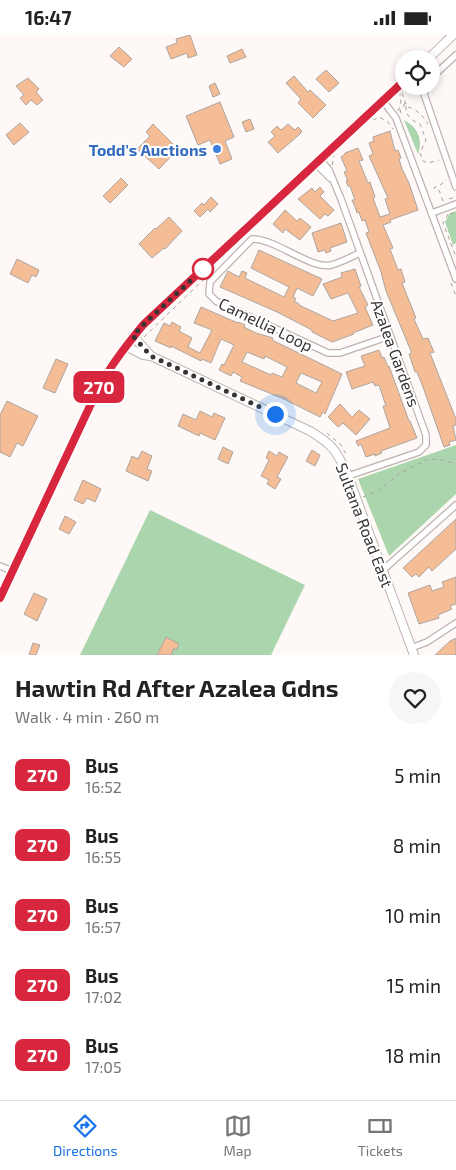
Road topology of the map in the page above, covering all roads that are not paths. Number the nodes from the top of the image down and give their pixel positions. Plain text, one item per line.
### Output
1 (453, 35) edge
2 (437, 50) edge
3 (456, 55) edge
4 (440, 70) edge
5 (395, 90) edge
6 (425, 95) edge
7 (383, 101) junction
8 (320, 162) junction
9 (333, 182) junction
10 (456, 187) edge
11 (456, 203) edge
12 (432, 213) junction
13 (360, 253) junction
14 (456, 279) edge
15 (133, 336) junction
16 (390, 336) junction
17 (126, 346) junction
18 (151, 356) junction
19 (348, 476) junction
20 (456, 505) edge
21 (0, 566) edge
22 (383, 570) junction
23 (12, 571) junction
24 (0, 598) edge
25 (456, 623) edge
26 (412, 651) edge

1 - 2 main road
3 - 4 street
5 - 7 main road
6 - 10 street
7 - 8 main road
7 - 12 street
8 - 9 street, Azalea Gardens
8 - 9 street, Azalea Gardens
8 - 15 main road
9 - 13 street, Azalea Gardens
11 - 12 street
12 - 14 street
13 - 16 street, Azalea Gardens
13 - 16 street, Camellia Loop
15 - 17 main road
15 - 18 main road, Sultana Road East
16 - 19 street, Azalea Gardens
17 - 18 main road, Sultana Road East
17 - 23 main road
18 - 19 main road, Sultana Road East
19 - 22 main road, Sultana Road East
20 - 22 street
21 - 23 street
22 - 26 main road, Sultana Road East
23 - 24 main road
25 - 26 street

